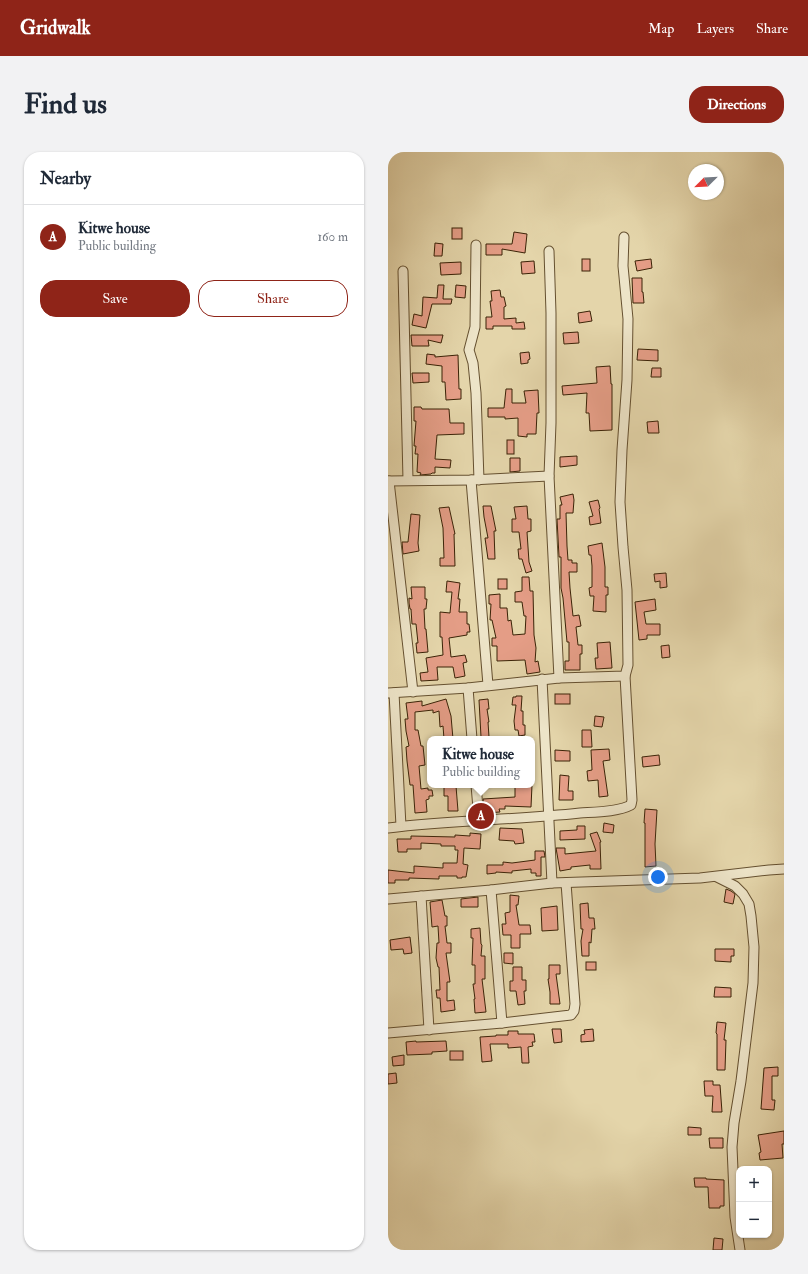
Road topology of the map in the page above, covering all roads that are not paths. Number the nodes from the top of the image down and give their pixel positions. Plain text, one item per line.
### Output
1 (624, 237) dead end
2 (476, 245) dead end
3 (549, 251) dead end
4 (403, 271) dead end
5 (549, 476) junction
6 (408, 480) junction
7 (475, 480) junction
8 (388, 481) edge
9 (625, 676) junction
10 (559, 678) junction
11 (542, 679) junction
12 (488, 685) junction
13 (468, 688) junction
14 (413, 692) junction
15 (391, 693) edge
16 (472, 736) edge
17 (476, 788) edge
18 (549, 816) junction
19 (479, 820) junction
20 (401, 826) junction
21 (388, 828) edge
22 (784, 870) edge
23 (717, 877) junction
24 (552, 883) junction
25 (566, 883) junction
26 (491, 890) junction
27 (421, 896) junction
28 (388, 899) edge
29 (502, 1024) junction
30 (429, 1030) junction
31 (388, 1033) edge
32 (740, 1250) edge

1 - 9 street
2 - 7 street
3 - 5 street
4 - 6 street
5 - 7 street
5 - 10 street
6 - 7 street
6 - 8 street
7 - 12 street
8 - 14 street
9 - 10 street
9 - 18 street
10 - 11 street
11 - 12 street
11 - 18 street
12 - 13 street
13 - 14 street
13 - 16 street
14 - 15 street
15 - 20 street
17 - 19 street
18 - 19 street
18 - 24 street
19 - 20 street
20 - 21 street
22 - 23 street
23 - 25 street
23 - 32 street
24 - 25 street
24 - 26 street
25 - 29 street
26 - 27 street
26 - 29 street
27 - 28 street
27 - 30 street
29 - 30 street
30 - 31 street

